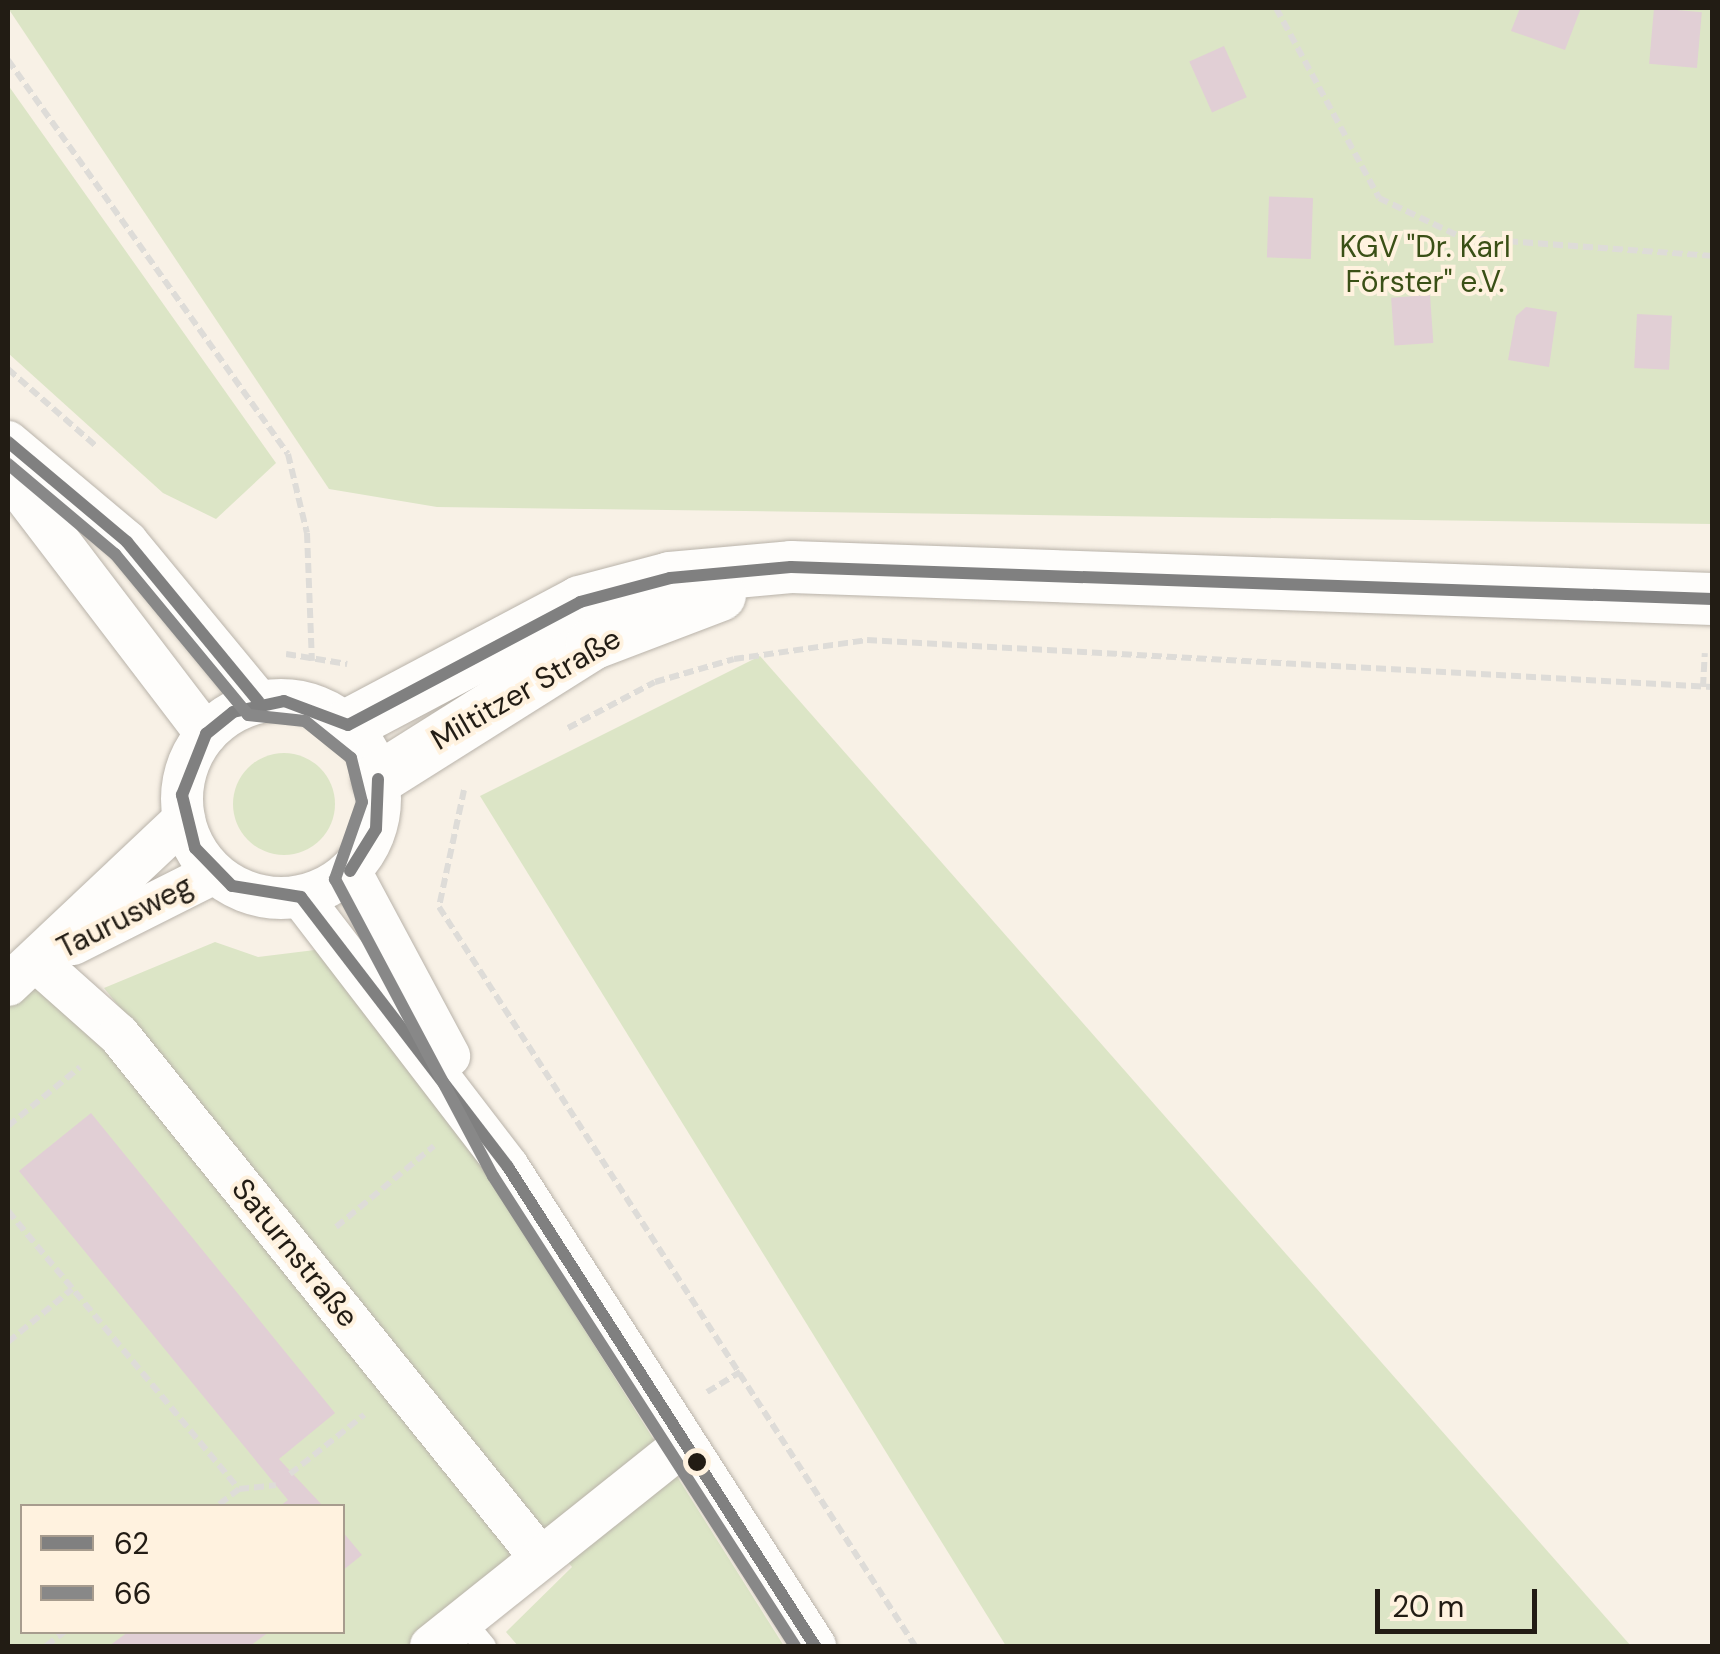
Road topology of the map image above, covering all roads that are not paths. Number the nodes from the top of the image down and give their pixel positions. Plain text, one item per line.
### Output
1 (8, 442) edge
2 (8, 474) edge
3 (791, 567) junction
4 (1712, 599) edge
5 (259, 702) junction
6 (348, 726) junction
7 (206, 734) junction
8 (378, 779) junction
9 (184, 819) junction
10 (350, 870) junction
11 (214, 872) junction
12 (300, 897) junction
13 (22, 973) edge
14 (508, 1166) junction
15 (684, 1444) junction
16 (540, 1556) junction
17 (460, 1638) edge
18 (815, 1646) edge

1 - 5 street
2 - 7 street
3 - 4 street, Miltitzer Straße
3 - 6 street, Miltitzer Straße
3 - 8 street, Miltitzer Straße
5 - 6 street
5 - 7 street
6 - 8 street
7 - 9 street
8 - 10 street
9 - 11 street
9 - 13 street, Taurusweg
10 - 12 street
10 - 14 street
11 - 12 street
11 - 13 street, Taurusweg
12 - 14 street
13 - 16 street, Saturnstraße
14 - 15 street
15 - 16 street
15 - 18 street
16 - 17 street

